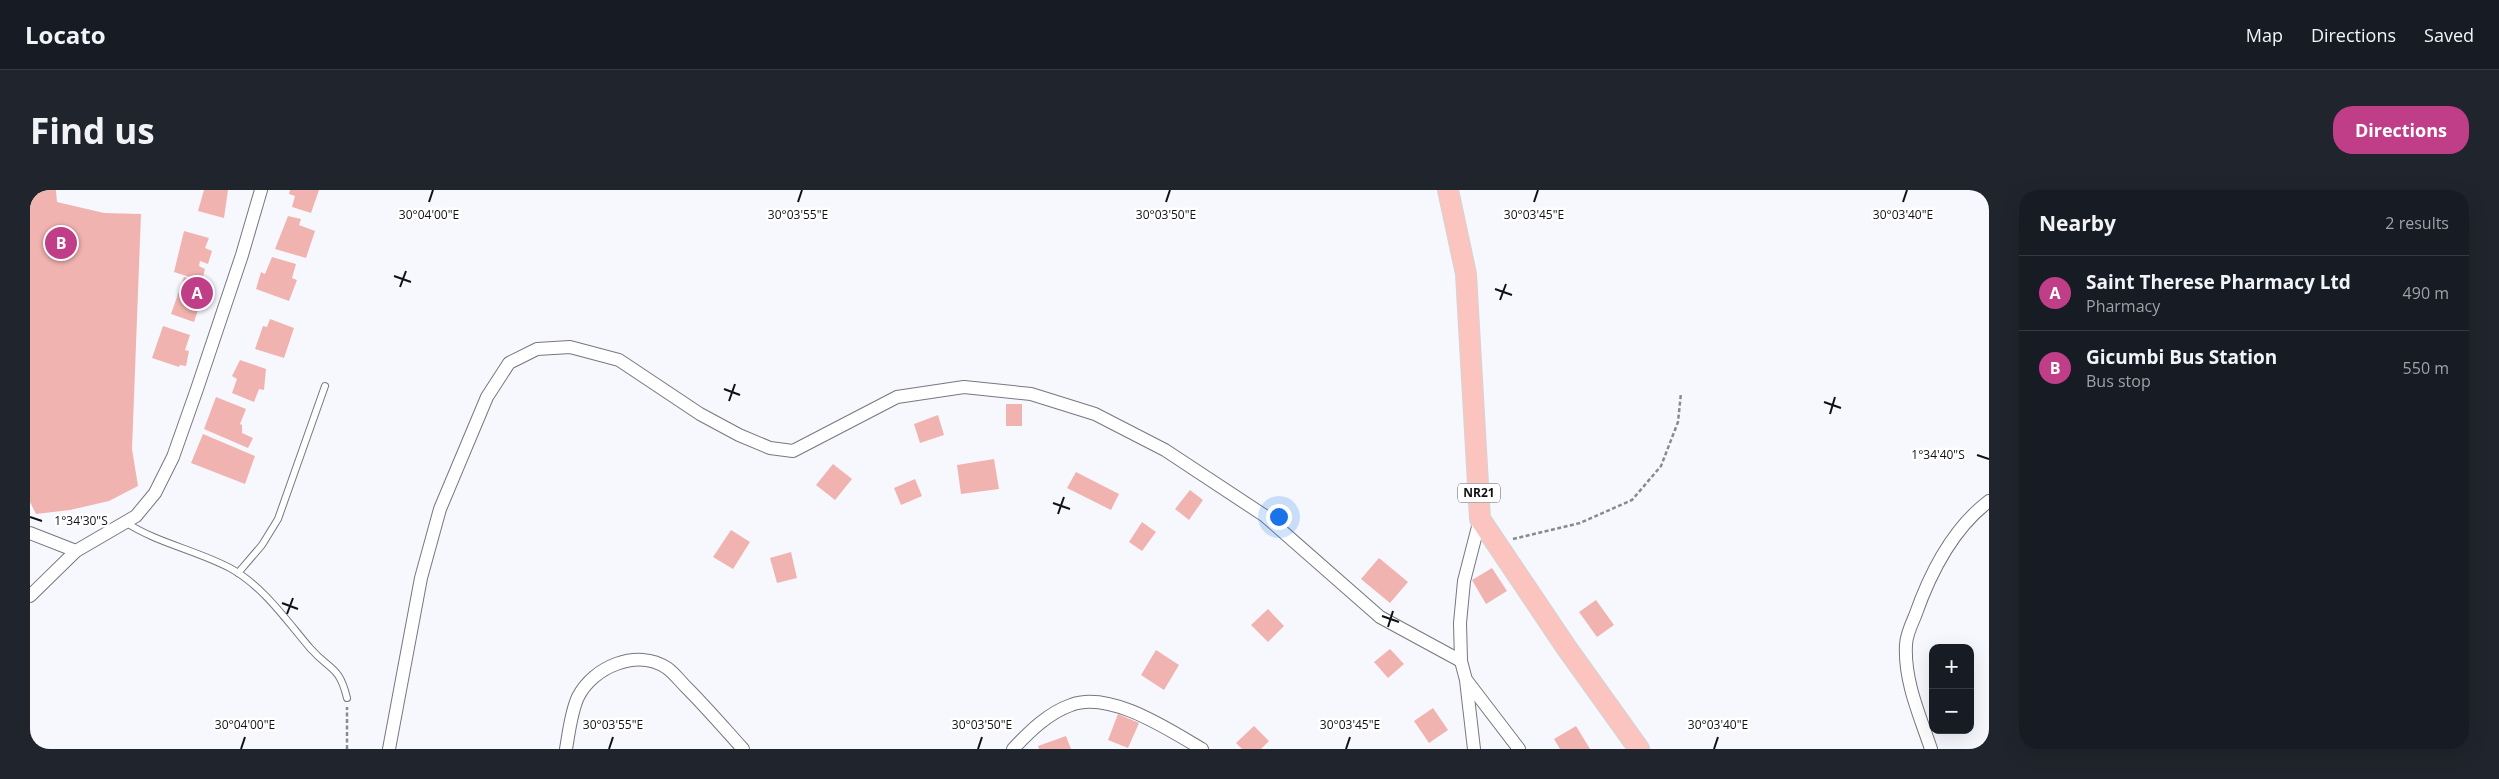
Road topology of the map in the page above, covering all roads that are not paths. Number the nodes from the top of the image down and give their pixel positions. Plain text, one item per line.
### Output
1 (261, 190) edge
2 (1448, 190) edge
3 (325, 386) dead end
4 (1989, 502) edge
5 (1480, 519) junction
6 (125, 522) junction
7 (30, 533) edge
8 (76, 550) junction
9 (238, 573) junction
10 (30, 596) edge
11 (1461, 661) junction
12 (1466, 680) junction
13 (347, 698) road end
14 (389, 749) edge
15 (566, 749) edge
16 (743, 749) edge
17 (1013, 749) edge
18 (1202, 749) edge
19 (1474, 749) edge
20 (1518, 749) edge
21 (1639, 749) edge
22 (1931, 749) edge

1 - 6 street
2 - 5 main road, NR21
3 - 9 lane
4 - 22 street
5 - 11 street
5 - 21 main road, NR21
6 - 8 street
6 - 9 lane
7 - 8 street
8 - 10 street
9 - 13 lane
11 - 12 street
11 - 14 street
12 - 19 street
12 - 20 street
15 - 16 street
17 - 18 street

